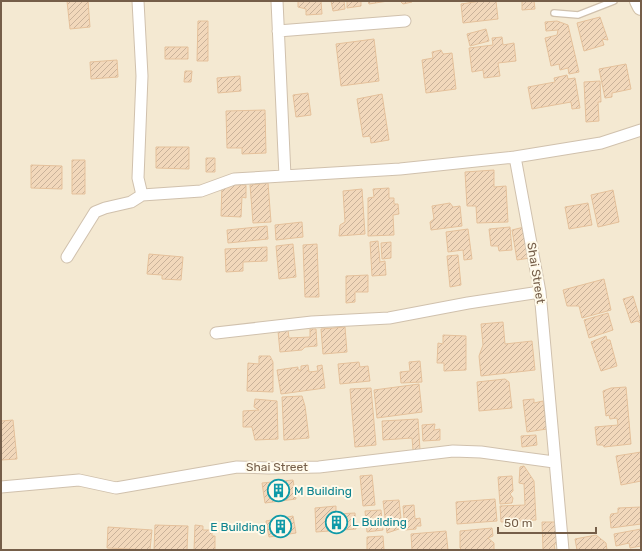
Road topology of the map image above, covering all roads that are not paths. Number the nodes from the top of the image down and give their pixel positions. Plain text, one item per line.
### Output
1 (138, 1) edge
2 (277, 1) edge
3 (614, 1) edge
4 (638, 1) edge
5 (641, 7) edge
6 (554, 13) dead end
7 (405, 21) dead end
8 (278, 31) junction
9 (641, 130) edge
10 (515, 157) junction
11 (285, 176) junction
12 (142, 196) junction
13 (67, 257) dead end
14 (540, 292) junction
15 (216, 333) dead end
16 (554, 462) junction
17 (1, 488) edge
18 (563, 550) edge

1 - 12 street
2 - 8 street
3 - 6 lane
4 - 5 street
7 - 8 street
8 - 11 street
9 - 10 street
10 - 11 street
10 - 14 street, Shai Street
11 - 12 street
12 - 13 street
14 - 15 street
14 - 16 street, Shai Street
16 - 17 street, Shai Street
16 - 18 street, Shai Street

